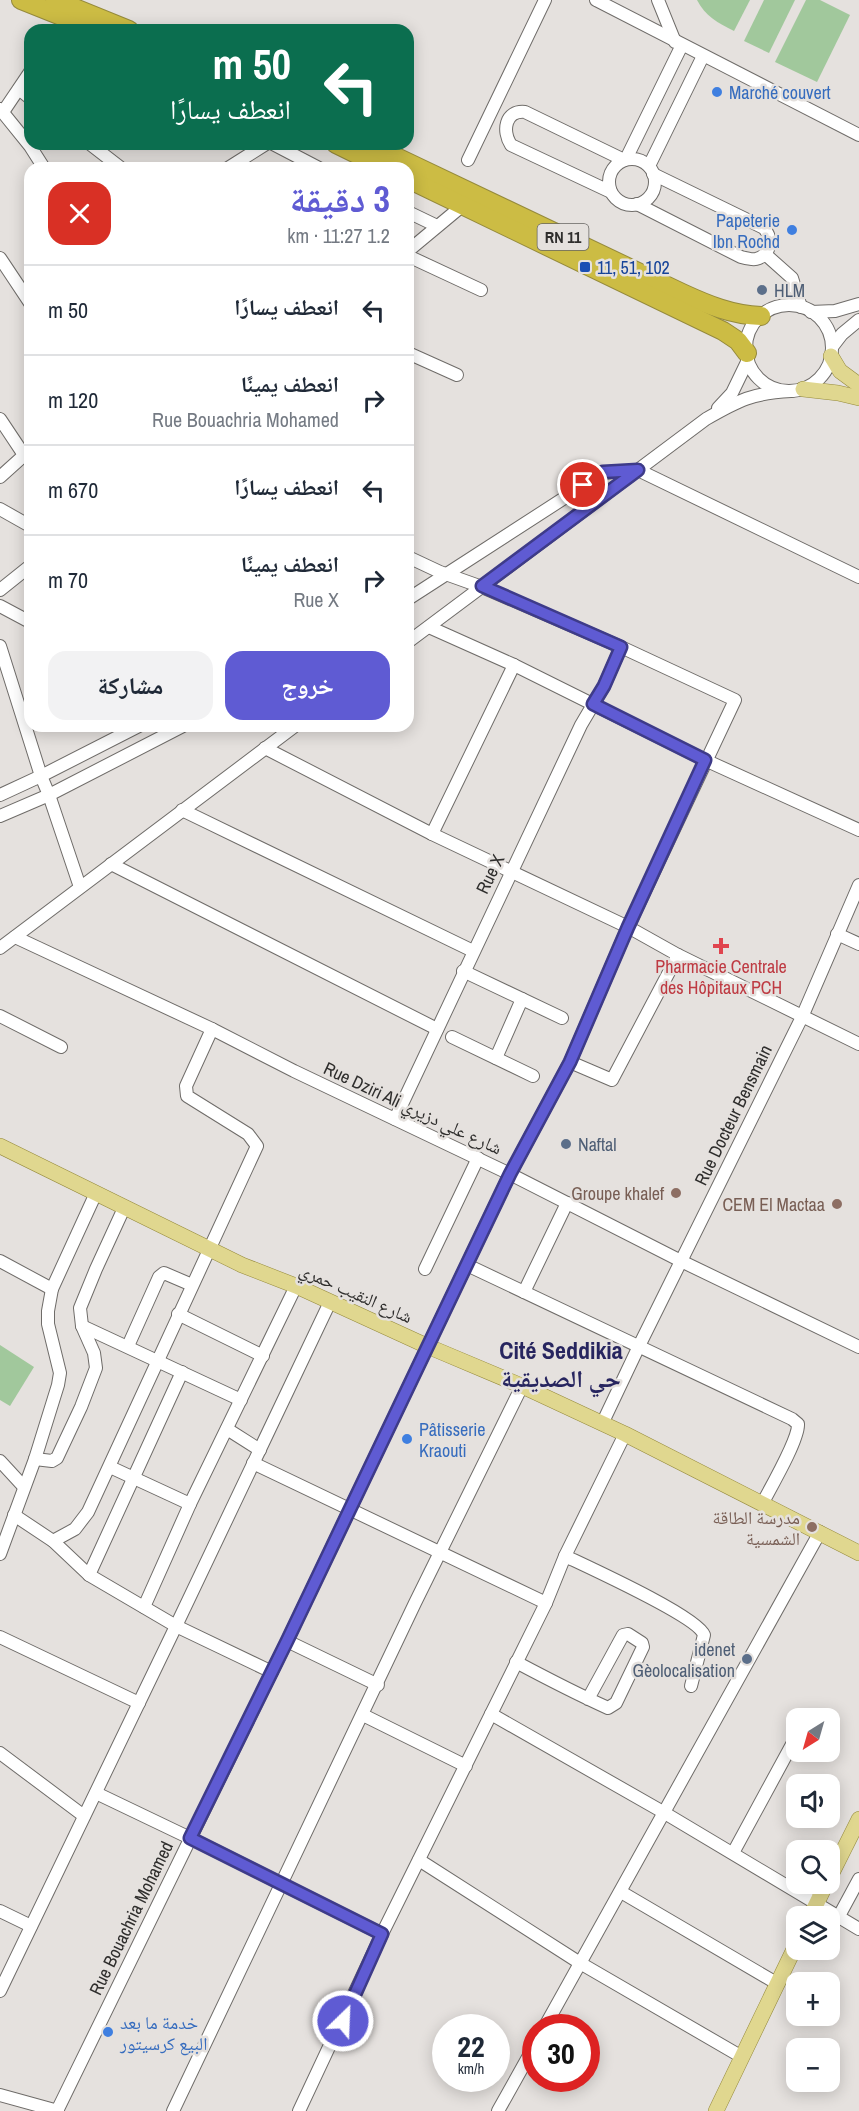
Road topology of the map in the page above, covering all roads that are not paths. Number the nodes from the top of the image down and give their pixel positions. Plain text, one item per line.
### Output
1 (21, 0) edge
2 (55, 0) edge
3 (545, 0) edge
4 (596, 0) edge
5 (658, 0) edge
6 (63, 24) edge
7 (114, 24) edge
8 (679, 43) junction
9 (703, 56) junction
10 (24, 81) edge
11 (19, 89) junction
12 (24, 93) edge
13 (2, 110) edge
14 (859, 135) edge
15 (24, 140) edge
16 (98, 150) edge
17 (256, 150) edge
18 (284, 150) edge
19 (348, 150) edge
20 (382, 150) edge
21 (625, 159) junction
22 (468, 160) dead end
23 (114, 162) edge
24 (238, 162) edge
25 (308, 162) edge
26 (373, 162) edge
27 (407, 162) edge
28 (414, 165) edge
29 (651, 170) junction
30 (414, 182) edge
31 (611, 192) junction
32 (637, 204) junction
33 (462, 206) junction
34 (414, 215) edge
35 (437, 226) junction
36 (414, 246) edge
37 (765, 254) junction
38 (0, 258) edge
39 (414, 259) edge
40 (481, 290) dead end
41 (24, 294) edge
42 (859, 304) edge
43 (806, 310) junction
44 (761, 316) junction
45 (859, 320) edge
46 (831, 352) junction
47 (414, 355) edge
48 (747, 357) junction
49 (457, 375) dead end
50 (859, 385) edge
51 (797, 390) junction
52 (859, 398) edge
53 (0, 419) edge
54 (706, 419) junction
55 (24, 448) edge
56 (24, 455) edge
57 (638, 470) junction
58 (0, 477) edge
59 (0, 509) edge
60 (24, 523) edge
61 (414, 560) edge
62 (24, 571) edge
63 (446, 574) junction
64 (859, 577) edge
65 (482, 586) junction
66 (0, 590) edge
67 (414, 594) edge
68 (0, 606) edge
69 (24, 619) edge
70 (429, 627) junction
71 (414, 638) edge
72 (0, 646) edge
73 (621, 647) junction
74 (514, 665) junction
75 (593, 704) junction
76 (24, 722) edge
77 (27, 732) edge
78 (127, 732) edge
79 (171, 732) edge
80 (287, 732) edge
81 (265, 748) junction
82 (705, 760) junction
83 (41, 776) junction
84 (0, 795) edge
85 (49, 795) junction
86 (182, 810) junction
87 (0, 816) edge
88 (859, 830) edge
89 (432, 834) junction
90 (111, 864) junction
91 (511, 872) junction
92 (859, 885) edge
93 (80, 887) junction
94 (628, 927) junction
95 (837, 934) junction
96 (15, 937) junction
97 (859, 944) edge
98 (0, 948) edge
99 (473, 951) junction
100 (678, 956) junction
101 (464, 971) junction
102 (522, 999) junction
103 (0, 1016) edge
104 (802, 1017) junction
105 (562, 1018) dead end
106 (212, 1029) junction
107 (437, 1029) junction
108 (452, 1037) dead end
109 (859, 1044) edge
110 (62, 1047) dead end
111 (496, 1058) junction
112 (570, 1062) junction
113 (533, 1076) dead end
114 (395, 1119) junction
115 (0, 1146) edge
116 (478, 1158) junction
117 (510, 1174) junction
118 (96, 1193) junction
119 (567, 1203) junction
120 (124, 1208) junction
121 (208, 1248) junction
122 (0, 1261) edge
123 (681, 1261) junction
124 (467, 1265) junction
125 (425, 1269) dead end
126 (192, 1285) junction
127 (296, 1286) junction
128 (52, 1288) junction
129 (524, 1292) junction
130 (330, 1302) junction
131 (178, 1314) junction
132 (82, 1326) junction
133 (128, 1346) junction
134 (427, 1346) junction
135 (639, 1346) junction
136 (859, 1347) edge
137 (263, 1356) junction
138 (157, 1361) junction
139 (182, 1372) junction
140 (522, 1386) junction
141 (241, 1400) junction
142 (602, 1424) junction
143 (227, 1429) junction
144 (625, 1434) junction
145 (260, 1450) junction
146 (35, 1459) junction
147 (0, 1461) edge
148 (253, 1463) junction
149 (110, 1467) junction
150 (132, 1479) junction
151 (24, 1487) junction
152 (190, 1504) junction
153 (762, 1504) junction
154 (349, 1508) junction
155 (14, 1515) junction
156 (820, 1532) junction
157 (53, 1541) junction
158 (859, 1552) edge
159 (0, 1554) edge
160 (440, 1554) junction
161 (565, 1556) junction
162 (89, 1575) junction
163 (546, 1603) junction
164 (144, 1607) junction
165 (176, 1626) junction
166 (0, 1637) edge
167 (287, 1641) junction
168 (516, 1662) junction
169 (272, 1672) junction
170 (378, 1685) junction
171 (691, 1686) dead end
172 (588, 1699) junction
173 (139, 1703) junction
174 (491, 1714) junction
175 (363, 1715) junction
176 (0, 1753) edge
177 (786, 1755) edge
178 (466, 1766) junction
179 (96, 1793) junction
180 (663, 1812) junction
181 (84, 1816) junction
182 (859, 1819) edge
183 (190, 1838) junction
184 (733, 1853) junction
185 (840, 1857) edge
186 (418, 1860) junction
187 (859, 1879) edge
188 (280, 1884) junction
189 (621, 1892) junction
190 (821, 1894) edge
191 (816, 1903) junction
192 (815, 1906) edge
193 (821, 1906) edge
194 (0, 1911) edge
195 (840, 1913) edge
196 (840, 1918) edge
197 (31, 1926) junction
198 (859, 1929) edge
199 (382, 1934) junction
200 (789, 1960) edge
201 (580, 1963) junction
202 (778, 1984) junction
203 (0, 1991) edge
204 (552, 2014) edge
205 (742, 2057) junction
206 (522, 2068) edge
207 (0, 2095) edge
208 (57, 2111) edge
209 (173, 2111) edge
210 (299, 2111) edge
211 (498, 2111) edge
212 (716, 2111) edge

1 - 6 highway
2 - 7 highway
3 - 22 street
4 - 8 street
5 - 8 street
8 - 9 street
8 - 21 street
9 - 14 street
9 - 29 street
10 - 11 street
11 - 12 street
11 - 13 street
13 - 15 street
16 - 23 street
17 - 24 street
18 - 25 street
19 - 26 highway
20 - 27 highway, RN 11
21 - 29 street
21 - 31 street
21 - 31 street
28 - 44 highway, RN 11
29 - 32 street
29 - 37 street
30 - 33 highway, RN 11
31 - 32 street
32 - 37 street
33 - 35 street
33 - 48 highway, RN 11
34 - 35 street
35 - 36 street
37 - 43 street
38 - 41 street
39 - 40 street
42 - 43 street
43 - 44 street
43 - 46 street
44 - 48 street
45 - 46 street
46 - 50 main road
46 - 51 street
47 - 49 street
48 - 51 street
48 - 54 street
51 - 52 main road
51 - 54 street
53 - 55 street
54 - 57 street
56 - 58 street
57 - 63 street
57 - 64 street
57 - 65 street
59 - 60 street
61 - 63 street
62 - 66 street
63 - 65 street
63 - 67 street
65 - 70 street
65 - 73 street
68 - 69 street
70 - 71 street
70 - 74 street
72 - 76 street
73 - 75 street, Rue X
73 - 82 street, Rue Bouachria Mohamed
74 - 75 street
74 - 89 street
75 - 82 street
75 - 91 street, Rue X
77 - 83 street
78 - 83 street
79 - 85 street
80 - 81 street
81 - 86 street
81 - 89 street
82 - 88 street
82 - 94 street, Rue Bouachria Mohamed
83 - 84 street
83 - 85 street
85 - 87 street
85 - 93 street
86 - 90 street
86 - 99 street
89 - 91 street
90 - 93 street
90 - 107 street
91 - 94 street
91 - 99 street, Rue X
92 - 95 street, Rue Docteur Bensmain
93 - 96 street
94 - 100 street
94 - 112 street, Rue Bouachria Mohamed
95 - 97 street
95 - 104 street, Rue Docteur Bensmain
96 - 98 street
96 - 106 street, Rue Dziri Ali شارع علي دزيري
99 - 101 street, Rue X
100 - 104 street
100 - 112 street
101 - 102 street
101 - 107 street, Rue X
102 - 105 street
102 - 111 street
103 - 110 street
104 - 109 street
104 - 123 street, Rue Docteur Bensmain
106 - 114 street, Rue Dziri Ali شارع علي دزيري
106 - 121 street
107 - 114 street, Rue X
108 - 111 street
111 - 113 street
112 - 117 street, Rue Bouachria Mohamed
114 - 116 street, Rue Dziri Ali شارع علي دزيري
115 - 118 main road, شارع النقيب حمري
116 - 117 street, Rue Dziri Ali شارع علي دزيري
116 - 125 street
117 - 119 street, Rue Dziri Ali شارع علي دزيري
117 - 124 street, Rue Bouachria Mohamed
118 - 120 main road, شارع النقيب حمري
118 - 128 street
119 - 123 street, Rue Dziri Ali شارع علي دزيري
119 - 129 street
120 - 121 main road, شارع النقيب حمري
120 - 132 street
121 - 126 street
121 - 127 main road, شارع النقيب حمري
122 - 128 street
123 - 135 street, Rue Docteur Bensmain
123 - 136 street, Rue Dziri Ali شارع علي دزيري
124 - 129 street
124 - 134 street, Rue Bouachria Mohamed
126 - 131 street
126 - 133 street
127 - 130 main road, شارع النقيب حمري
127 - 137 street
128 - 146 street
129 - 135 street
130 - 134 main road, شارع النقيب حمري
130 - 145 street
131 - 137 street
131 - 138 street
132 - 133 street
132 - 146 street
133 - 138 street
134 - 140 main road, شارع النقيب حمري
134 - 154 street, Rue Bouachria Mohamed
135 - 142 street, Rue Docteur Bensmain
135 - 153 street
137 - 141 street
138 - 139 street
138 - 149 street
139 - 141 street
139 - 150 street
140 - 142 main road, شارع النقيب حمري
140 - 160 street
141 - 143 street
142 - 144 main road, شارع النقيب حمري
143 - 145 street
143 - 152 street
144 - 153 main road, شارع النقيب حمري
144 - 161 street
145 - 148 street
146 - 151 street
147 - 151 street
148 - 154 street
148 - 165 street
149 - 150 street
149 - 157 street
150 - 152 street
150 - 162 street
151 - 155 street
152 - 164 street
153 - 156 main road, شارع النقيب حمري
154 - 160 street
154 - 167 street, Rue Bouachria Mohamed
155 - 157 street
155 - 159 street
156 - 158 main road, شارع النقيب حمري
156 - 180 street
157 - 162 street
160 - 163 street
160 - 170 street
161 - 163 street
161 - 171 street
162 - 164 street
163 - 168 street
164 - 165 street
165 - 169 street
165 - 173 street
166 - 173 street
167 - 169 street, Rue Bouachria Mohamed
167 - 170 street
168 - 172 street
168 - 174 street
169 - 183 street, Rue Bouachria Mohamed
170 - 175 street
172 - 172 street
173 - 179 street
174 - 178 street
174 - 180 street
175 - 178 street
175 - 188 street
176 - 181 street
177 - 184 street
178 - 186 street
179 - 181 street
179 - 183 street
180 - 184 street
180 - 189 street
181 - 197 street
182 - 185 main road
183 - 188 street
183 - 208 street, Rue Bouachria Mohamed
184 - 191 street
186 - 199 street
186 - 201 street
187 - 195 street
188 - 199 street
188 - 209 street
189 - 201 street
189 - 202 street
190 - 191 main road
191 - 192 main road
191 - 193 street
194 - 197 street
196 - 198 street
197 - 203 street
199 - 210 street
200 - 202 main road
201 - 204 street
201 - 205 street
202 - 205 main road
205 - 212 main road
206 - 211 street
207 - 208 street

